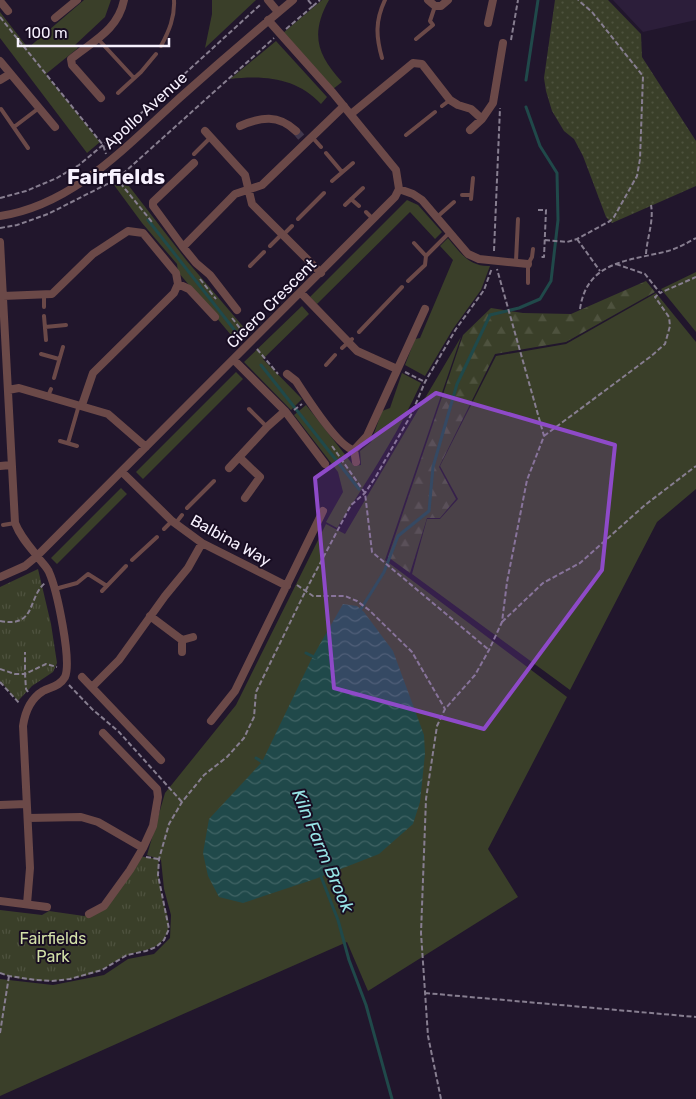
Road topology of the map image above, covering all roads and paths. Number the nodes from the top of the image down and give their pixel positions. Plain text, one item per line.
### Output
1 (77, 0) edge
2 (124, 0) edge
3 (174, 0) edge
4 (267, 0) edge
5 (293, 0) edge
6 (308, 0) edge
7 (320, 0) edge
8 (385, 0) edge
9 (428, 0) edge
10 (448, 0) edge
11 (492, 0) edge
12 (518, 0) edge
13 (578, 0) edge
14 (0, 1) edge
15 (312, 6) junction
16 (435, 6) junction
17 (8, 11) dead end
18 (278, 12) junction
19 (55, 18) dead end
20 (268, 20) junction
21 (488, 22) dead end
22 (280, 34) junction
23 (98, 39) junction
24 (416, 39) dead end
25 (161, 46) dead end
26 (506, 46) joint
27 (156, 54) dead end
28 (382, 58) dead end
29 (0, 61) edge
30 (10, 74) junction
31 (134, 78) junction
32 (0, 80) edge
33 (118, 93) dead end
34 (101, 98) dead end
35 (450, 100) junction
36 (344, 106) junction
37 (442, 106) dead end
38 (500, 107) dead end
39 (39, 108) junction
40 (1, 109) dead end
41 (434, 112) dead end
42 (351, 114) junction
43 (482, 119) junction
44 (240, 126) dead end
45 (14, 127) junction
46 (55, 127) dead end
47 (470, 130) dead end
48 (205, 131) dead end
49 (296, 131) tunnel mouth
50 (406, 136) dead end
51 (211, 138) junction
52 (306, 139) junction
53 (321, 147) dead end
54 (28, 148) dead end
55 (326, 153) dead end
56 (194, 154) dead end
57 (194, 163) dead end
58 (353, 163) dead end
59 (342, 172) junction
60 (474, 178) dead end
61 (332, 181) dead end
62 (363, 188) dead end
63 (399, 189) junction
64 (248, 190) junction
65 (324, 193) dead end
66 (462, 196) dead end
67 (0, 198) edge
68 (352, 199) junction
69 (454, 202) dead end
70 (345, 205) dead end
71 (652, 205) dead end
72 (359, 206) dead end
73 (538, 210) dead end
74 (366, 212) dead end
75 (0, 216) edge
76 (437, 217) junction
77 (298, 219) dead end
78 (374, 220) junction
79 (518, 220) dead end
80 (292, 226) dead end
81 (0, 228) edge
82 (450, 232) junction
83 (282, 235) junction
84 (696, 238) edge
85 (577, 239) junction
86 (544, 240) junction
87 (0, 242) edge
88 (414, 243) dead end
89 (270, 246) dead end
90 (183, 247) junction
91 (533, 249) dead end
92 (264, 252) dead end
93 (646, 255) junction
94 (426, 256) junction
95 (494, 260) junction
96 (530, 260) junction
97 (516, 262) junction
98 (615, 264) junction
99 (250, 266) dead end
100 (600, 271) junction
101 (321, 273) junction
102 (1, 275) edge
103 (696, 276) edge
104 (408, 281) dead end
105 (528, 283) dead end
106 (178, 284) junction
107 (402, 286) dead end
108 (301, 293) junction
109 (660, 294) junction
110 (44, 295) junction
111 (4, 296) junction
112 (44, 307) dead end
113 (425, 309) dead end
114 (580, 309) dead end
115 (237, 310) dead end
116 (44, 316) dead end
117 (215, 317) dead end
118 (66, 325) dead end
119 (45, 327) junction
120 (359, 332) dead end
121 (46, 340) dead end
122 (62, 347) dead end
123 (3, 354) edge
124 (41, 354) dead end
125 (335, 355) dead end
126 (59, 359) junction
127 (234, 360) junction
128 (326, 365) dead end
129 (397, 368) junction
130 (287, 374) dead end
131 (54, 378) dead end
132 (425, 382) junction
133 (8, 390) junction
134 (302, 404) dead end
135 (80, 405) junction
136 (297, 408) dead end
137 (249, 409) dead end
138 (285, 411) junction
139 (267, 427) junction
140 (544, 436) junction
141 (60, 441) dead end
142 (68, 443) junction
143 (77, 446) dead end
144 (146, 447) junction
145 (354, 450) junction
146 (239, 458) junction
147 (356, 462) dead end
148 (324, 464) dead end
149 (11, 465) junction
150 (0, 466) edge
151 (696, 466) edge
152 (229, 468) dead end
153 (122, 472) junction
154 (214, 481) dead end
155 (245, 498) dead end
156 (187, 508) dead end
157 (323, 512) dead end
158 (182, 516) dead end
159 (173, 522) junction
160 (15, 523) junction
161 (3, 525) dead end
162 (164, 530) dead end
163 (157, 537) dead end
164 (202, 543) junction
165 (37, 556) junction
166 (132, 560) dead end
167 (126, 566) dead end
168 (0, 577) edge
169 (52, 579) junction
170 (107, 586) junction
171 (286, 586) junction
172 (54, 589) junction
173 (102, 590) dead end
174 (306, 590) junction
175 (150, 616) junction
176 (0, 621) edge
177 (502, 622) junction
178 (193, 637) dead end
179 (182, 640) junction
180 (25, 652) dead end
181 (182, 652) dead end
182 (0, 669) edge
183 (67, 670) junction
184 (25, 674) junction
185 (82, 676) dead end
186 (64, 679) junction
187 (0, 682) edge
188 (92, 687) junction
189 (34, 699) junction
190 (445, 708) junction
191 (26, 710) junction
192 (211, 721) dead end
193 (103, 734) dead end
194 (161, 760) dead end
195 (182, 802) junction
196 (26, 804) junction
197 (0, 805) edge
198 (28, 818) junction
199 (143, 848) junction
200 (0, 901) edge
201 (27, 904) junction
202 (46, 907) dead end
203 (89, 914) dead end
204 (0, 972) edge
205 (9, 976) junction
206 (425, 993) junction
207 (696, 1017) edge
208 (0, 1033) edge
209 (441, 1099) edge

1 - 19 street
2 - 23 street
3 - 25 lane
4 - 18 street
4 - 67 path
5 - 18 street, Apollo Avenue
6 - 15 path
7 - 15 path
8 - 28 lane
9 - 16 street
10 - 16 street
11 - 21 street
12 - 26 path
13 - 85 path
14 - 17 street
15 - 22 path
16 - 24 lane
18 - 20 street, Apollo Avenue
20 - 22 street
20 - 75 street, Apollo Avenue
22 - 36 street
22 - 81 path
23 - 31 lane
23 - 34 street
26 - 43 street
27 - 31 lane
29 - 30 street
30 - 32 street
30 - 39 street
31 - 33 lane
35 - 37 lane
35 - 42 street
35 - 43 street
36 - 42 street
36 - 52 street
38 - 95 path
39 - 45 lane
39 - 46 street
40 - 45 lane
41 - 50 lane
42 - 63 street
43 - 47 street
44 - 49 street
45 - 54 lane
48 - 51 street
51 - 56 lane
51 - 64 street
52 - 53 lane
52 - 64 street
55 - 59 lane
57 - 90 street
58 - 59 lane
59 - 61 lane
60 - 66 lane
62 - 68 lane
63 - 76 street
63 - 78 street, Cicero Crescent
64 - 83 street
64 - 90 street
65 - 77 lane
68 - 70 lane
68 - 72 lane
69 - 76 lane
71 - 93 path
73 - 86 path
74 - 78 lane
76 - 82 street
78 - 101 street, Cicero Crescent
79 - 97 lane
80 - 83 lane
82 - 94 lane
82 - 95 street
83 - 89 lane
83 - 101 street
84 - 93 path
85 - 86 path
85 - 100 path
86 - 96 path
87 - 102 street
88 - 94 lane
90 - 115 street
91 - 96 lane
92 - 99 lane
93 - 98 path
94 - 104 lane
95 - 97 street
95 - 132 path
95 - 140 path
96 - 97 street
96 - 105 lane
98 - 100 path
98 - 109 path
100 - 114 path
101 - 108 street, Cicero Crescent
102 - 111 street
103 - 109 path
106 - 110 street
106 - 117 street
106 - 135 street
107 - 120 lane
108 - 127 street, Cicero Crescent
108 - 129 street
109 - 140 path
110 - 111 street
110 - 112 lane
111 - 123 street
113 - 129 street
116 - 119 lane
118 - 119 lane
119 - 121 lane
122 - 126 lane
123 - 133 street
124 - 126 lane
125 - 128 lane
126 - 131 lane
127 - 138 street
127 - 144 street, Cicero Crescent
129 - 132 path
129 - 145 street
130 - 145 street
132 - 174 path
133 - 135 street
133 - 149 street
134 - 136 path
135 - 142 lane
135 - 144 street
137 - 139 lane
138 - 139 street
138 - 148 street
139 - 146 street
140 - 177 path
141 - 142 lane
142 - 143 lane
144 - 153 street, Cicero Crescent
145 - 147 street
146 - 152 street
146 - 155 street
149 - 150 street
149 - 160 street
151 - 177 path
153 - 159 street, Balbina Way
153 - 165 street, Cicero Crescent
154 - 156 lane
157 - 171 street
158 - 159 lane
159 - 162 lane
159 - 164 street, Balbina Way
160 - 161 lane
160 - 165 street
163 - 166 lane
164 - 171 street, Balbina Way
164 - 175 street
165 - 168 street, Cicero Crescent
165 - 169 street
167 - 170 lane
169 - 172 street
169 - 176 path
170 - 172 lane
170 - 173 lane
171 - 174 path
171 - 192 street
172 - 183 street
174 - 190 path
174 - 195 path
175 - 179 street
175 - 188 street
177 - 190 path
178 - 179 street
179 - 181 street
180 - 184 path
182 - 184 path
183 - 184 path
183 - 186 street
184 - 189 path
185 - 188 street
186 - 189 street
186 - 195 path
187 - 191 path
188 - 194 street
189 - 191 street
190 - 206 path
191 - 196 street
193 - 199 street
195 - 205 path
196 - 197 street
196 - 198 street
198 - 199 street
198 - 201 street
199 - 203 street
200 - 201 street
201 - 202 street
204 - 205 path
205 - 208 path
206 - 207 path
206 - 209 path

